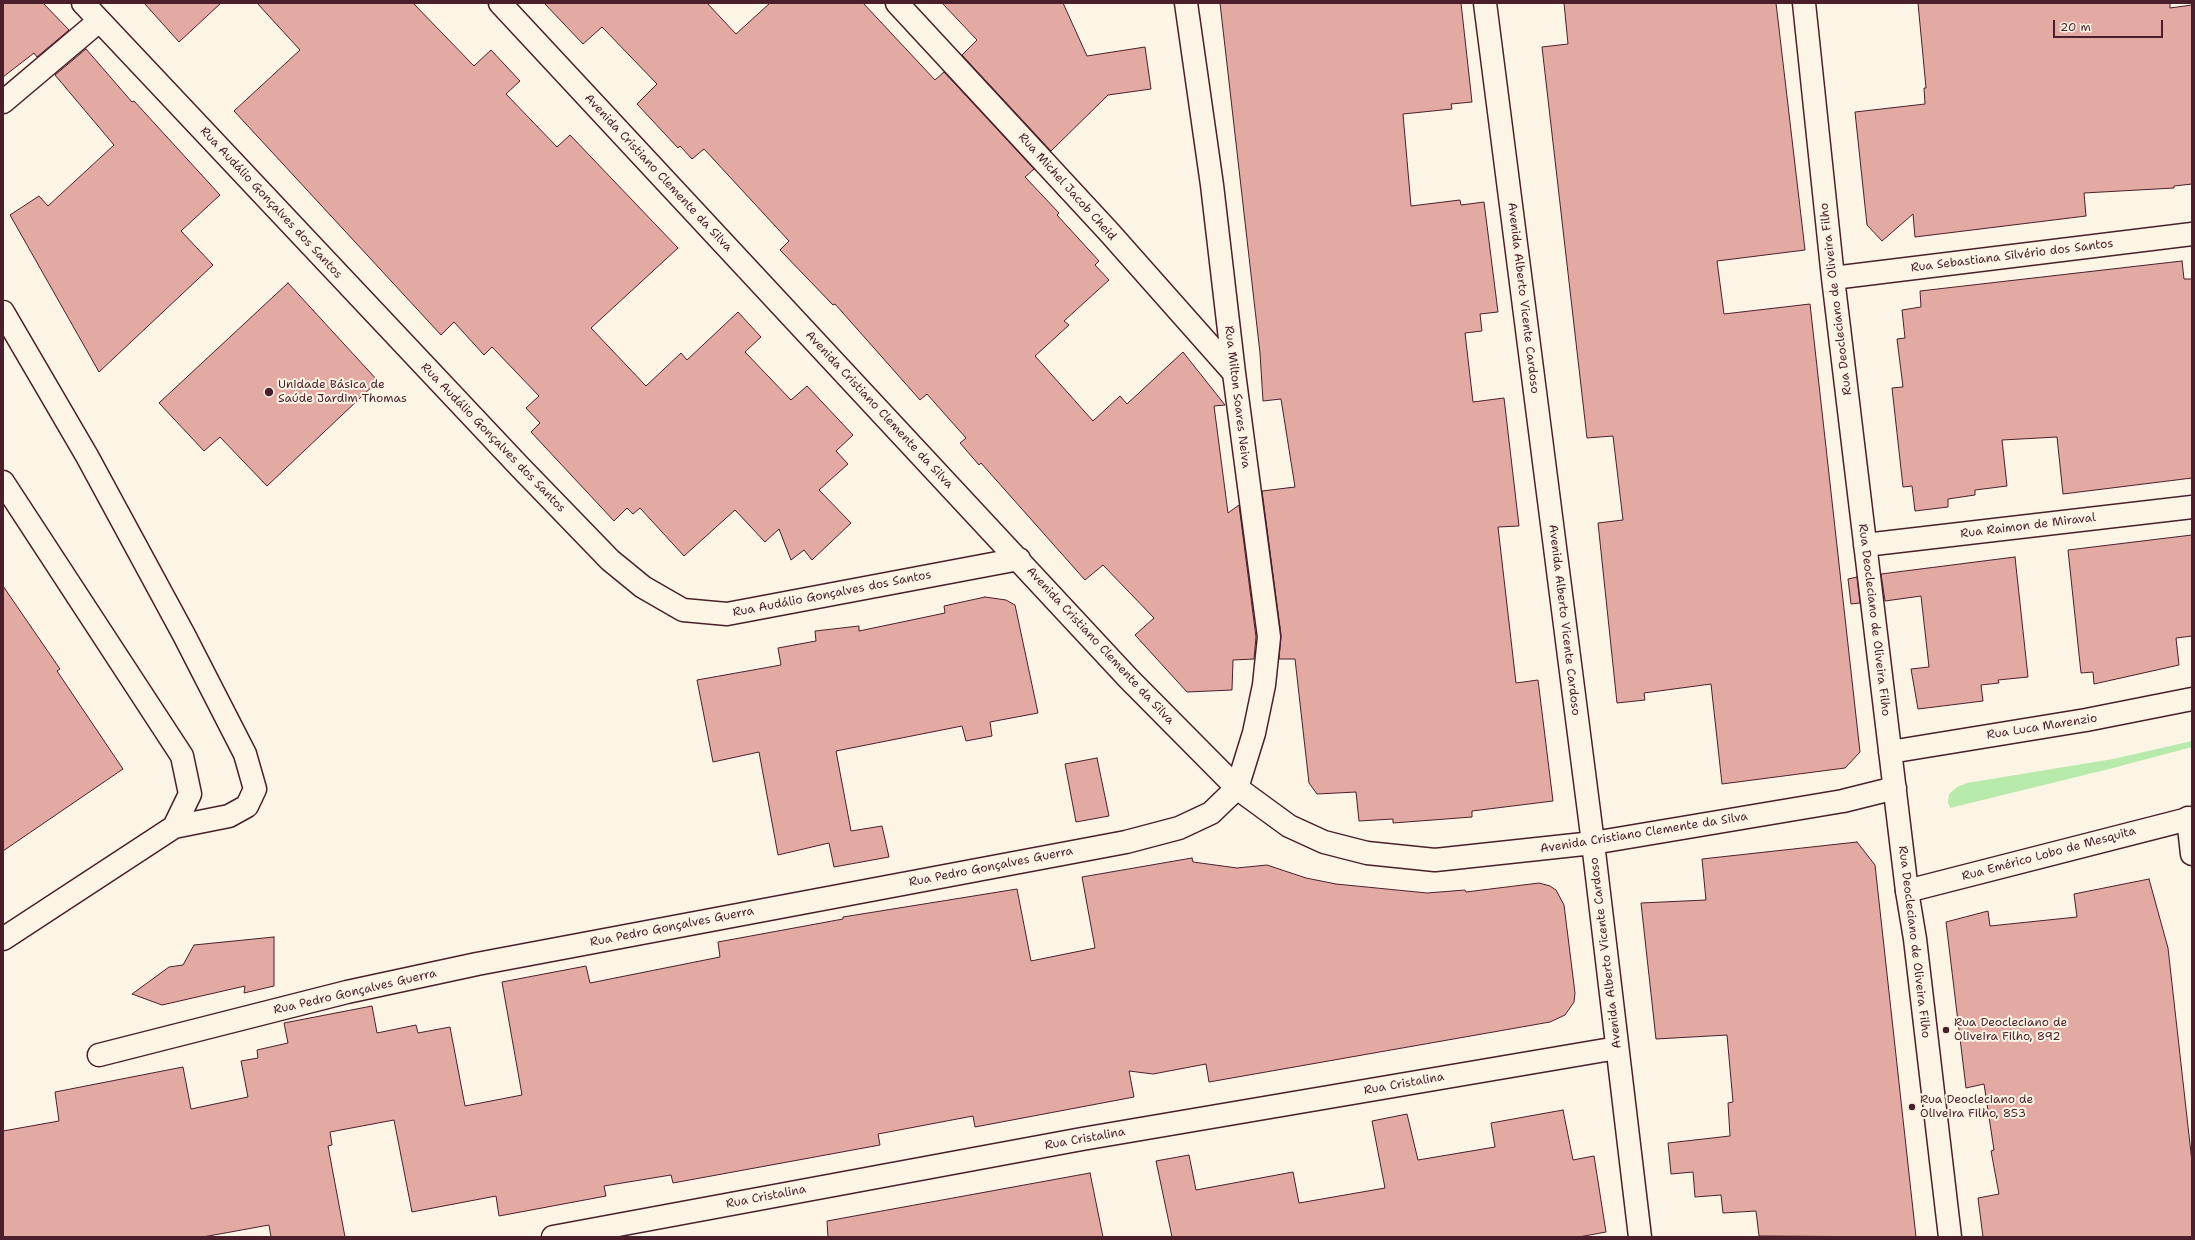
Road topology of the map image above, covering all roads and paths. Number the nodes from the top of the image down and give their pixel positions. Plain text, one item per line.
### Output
1 (83, 3) edge
2 (500, 3) edge
3 (898, 3) edge
4 (1186, 3) edge
5 (1485, 3) edge
6 (1804, 3) edge
7 (99, 21) junction
8 (3, 102) edge
9 (2192, 234) edge
10 (1832, 278) junction
11 (3, 312) edge
12 (1234, 373) junction
13 (3, 482) edge
14 (2192, 507) edge
15 (1865, 545) junction
16 (1018, 559) junction
17 (2192, 699) edge
18 (1890, 752) junction
19 (1236, 788) junction
20 (1895, 788) junction
21 (2190, 818) edge
22 (174, 828) junction
23 (1593, 843) junction
24 (2192, 854) edge
25 (1907, 891) junction
26 (3, 939) edge
27 (1617, 1048) junction
28 (99, 1055) dead end
29 (553, 1237) edge
30 (1640, 1237) edge
31 (1950, 1237) edge

1 - 7 street, Rua Audálio Gonçalves dos Santos
2 - 16 street, Avenida Cristiano Clemente da Silva
3 - 12 street, Rua Michel Jacob Cheid
4 - 12 street, Rua Milton Soares Neiva
5 - 23 street, Avenida Alberto Vicente Cardoso
6 - 10 street, Rua Deocleciano de Oliveira Filho
7 - 8 street
7 - 16 street, Rua Audálio Gonçalves dos Santos
9 - 10 street, Rua Sebastiana Silvério dos Santos
10 - 15 street, Rua Deocleciano de Oliveira Filho
11 - 22 street
12 - 19 street, Rua Milton Soares Neiva
13 - 22 street
14 - 15 street, Rua Raimon de Miraval
15 - 18 street, Rua Deocleciano de Oliveira Filho
16 - 19 street, Avenida Cristiano Clemente da Silva
17 - 18 street, Rua Luca Marenzio
18 - 20 street, Rua Deocleciano de Oliveira Filho
19 - 23 street, Avenida Cristiano Clemente da Silva
19 - 28 street, Rua Pedro Gonçalves Guerra
20 - 23 street, Avenida Cristiano Clemente da Silva
20 - 25 street, Rua Deocleciano de Oliveira Filho
21 - 24 street
21 - 25 street, Rua Emérico Lobo de Mesquita
22 - 26 street
23 - 27 street, Avenida Alberto Vicente Cardoso
25 - 31 street, Rua Deocleciano de Oliveira Filho
27 - 29 street, Rua Cristalina
27 - 30 street, Avenida Alberto Vicente Cardoso

